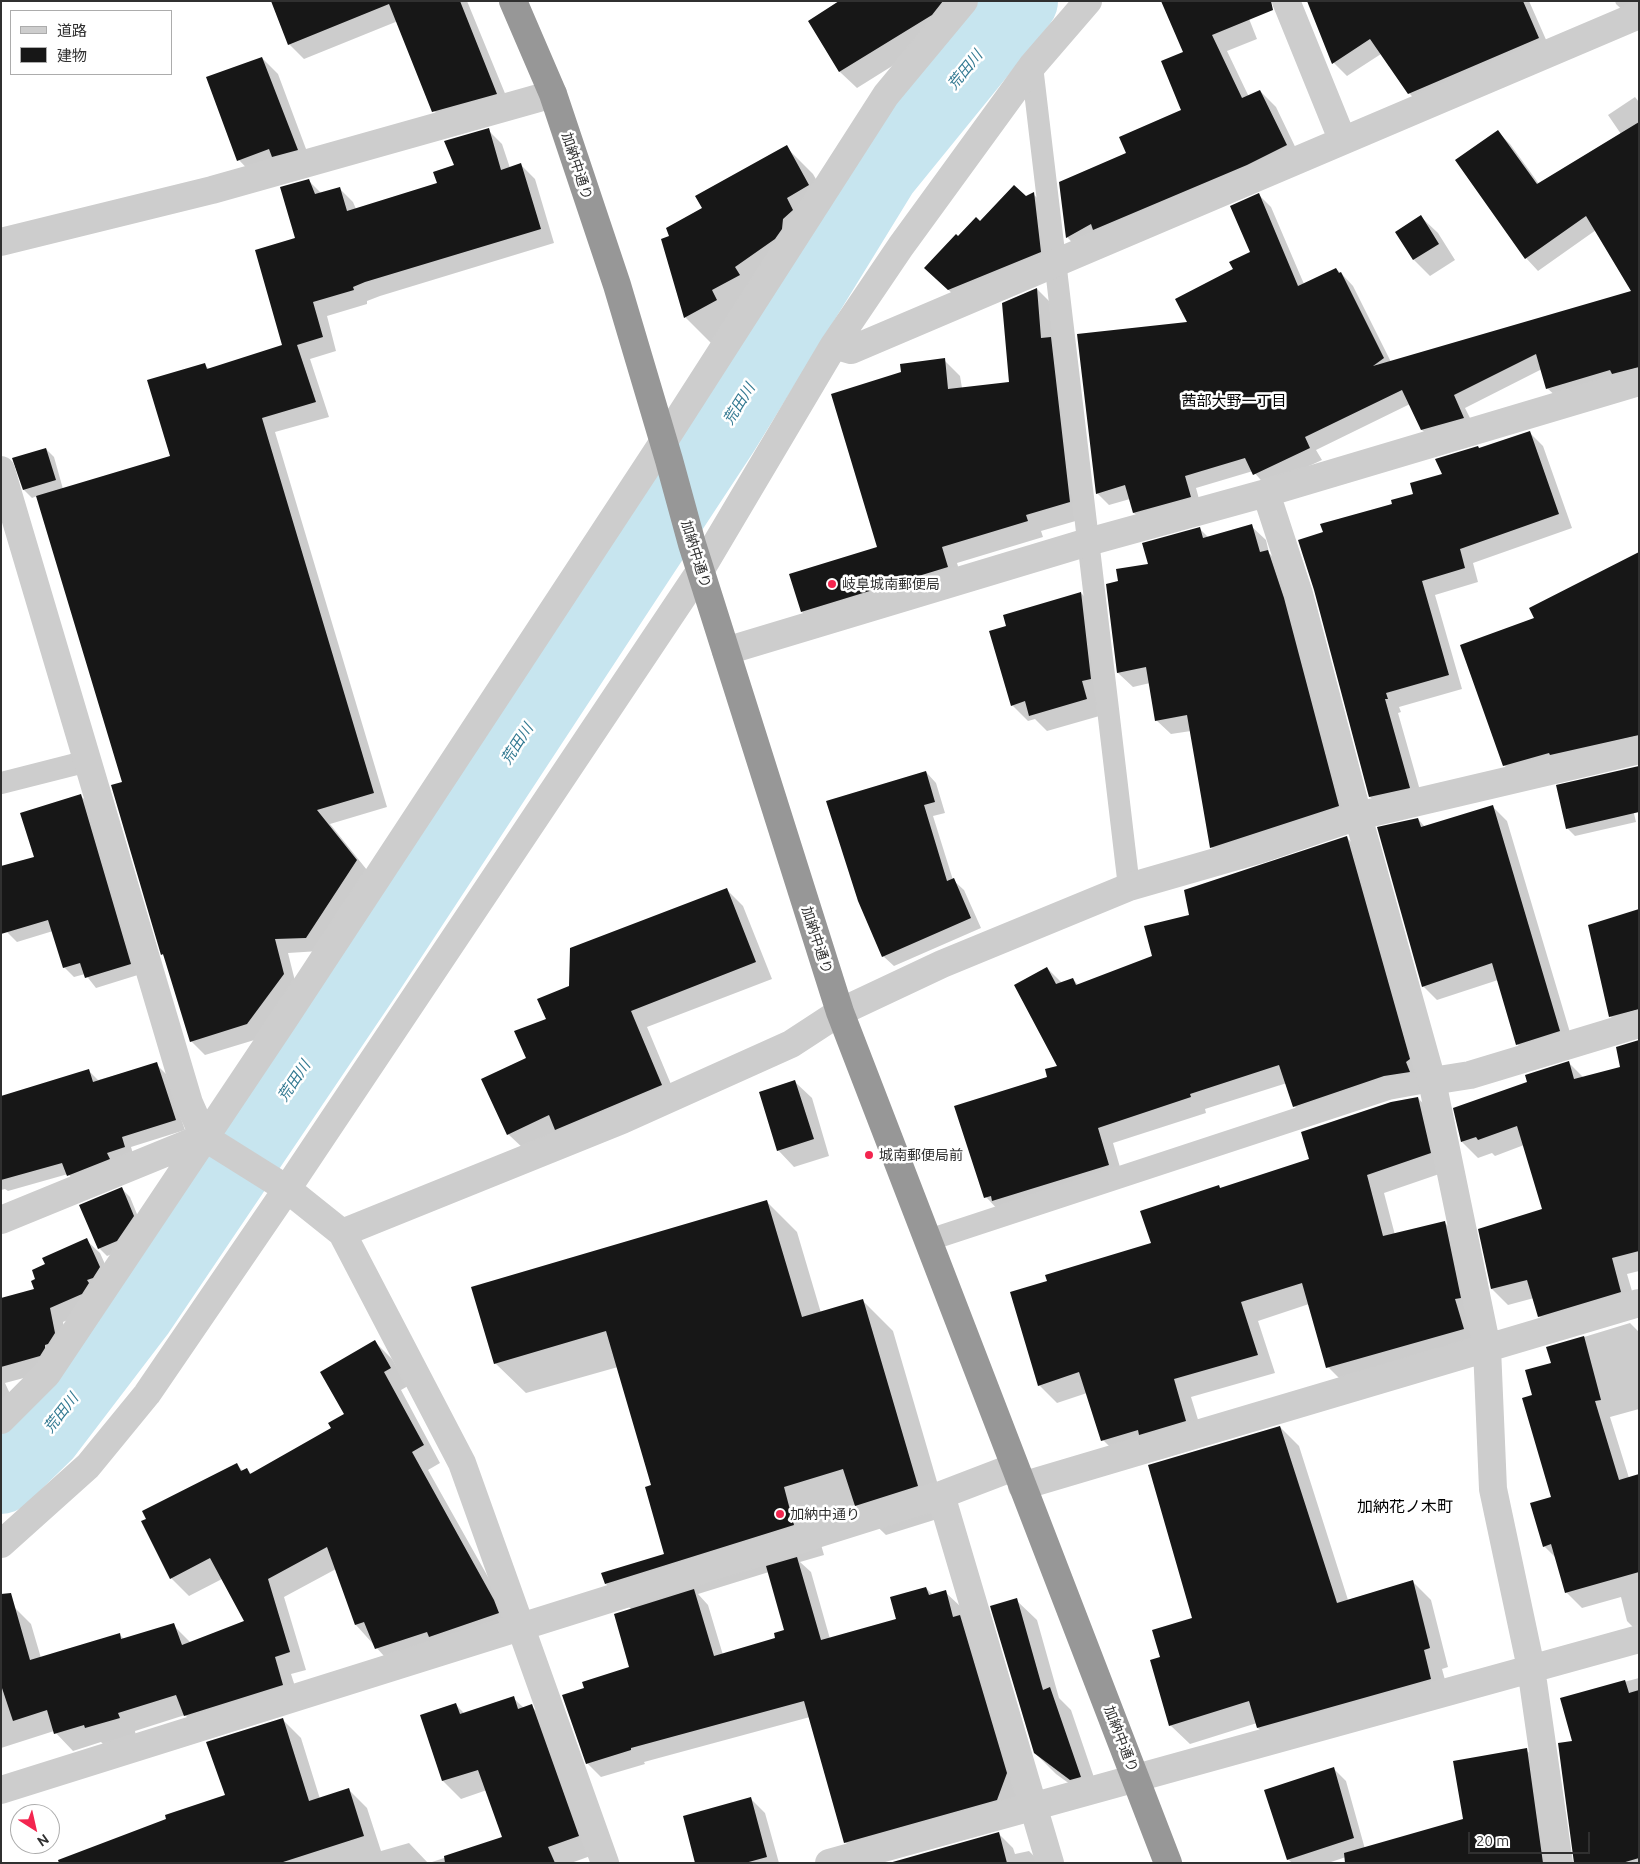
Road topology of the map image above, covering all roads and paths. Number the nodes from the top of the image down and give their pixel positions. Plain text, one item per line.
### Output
1 (513, 1) edge
2 (964, 1) edge
3 (1088, 1) edge
4 (1286, 1) edge
5 (1639, 15) edge
6 (1032, 66) junction
7 (553, 94) junction
8 (1342, 139) junction
9 (1, 242) edge
10 (1055, 263) junction
11 (834, 345) junction
12 (1639, 382) edge
13 (666, 450) junction
14 (1, 470) edge
15 (1266, 494) junction
16 (1088, 542) junction
17 (700, 571) junction
18 (726, 651) junction
19 (1639, 750) edge
20 (88, 761) junction
21 (1, 783) edge
22 (1358, 816) junction
23 (1129, 887) junction
24 (840, 1012) junction
25 (1639, 1024) edge
26 (1432, 1081) junction
27 (211, 1141) junction
28 (280, 1185) junction
29 (1, 1220) edge
30 (342, 1233) junction
31 (929, 1240) junction
32 (1639, 1303) edge
33 (1487, 1348) junction
34 (1, 1420) edge
35 (1018, 1476) junction
36 (941, 1495) junction
37 (1, 1544) edge
38 (522, 1626) junction
39 (1639, 1639) edge
40 (1531, 1668) junction
41 (1136, 1778) junction
42 (1, 1790) edge
43 (1032, 1805) junction
44 (605, 1863) edge
45 (829, 1863) edge
46 (1050, 1863) edge
47 (1168, 1863) edge
48 (1559, 1863) edge

1 - 7 highway, 加納中通り
2 - 13 street
3 - 6 street
4 - 8 street
5 - 8 street
6 - 10 lane
6 - 11 street
7 - 9 street
7 - 13 highway, 加納中通り
8 - 10 street
10 - 11 street
10 - 16 lane
11 - 17 street
12 - 15 street
13 - 17 highway, 加納中通り
13 - 27 street
14 - 20 street
15 - 16 street
15 - 22 street
16 - 18 street
16 - 23 lane
17 - 18 highway, 加納中通り
17 - 28 street
18 - 24 highway, 加納中通り
19 - 22 street
20 - 21 lane
20 - 27 street
22 - 23 street
22 - 26 street
23 - 24 street
24 - 30 street
24 - 31 highway, 加納中通り
25 - 26 street
26 - 31 lane
26 - 33 street
27 - 28 street
27 - 29 street
27 - 34 street
28 - 30 street
28 - 37 street
30 - 38 street
31 - 35 highway, 加納中通り
32 - 33 street
33 - 35 street
33 - 40 street
35 - 36 street
35 - 41 highway, 加納中通り
36 - 38 street
36 - 43 street
38 - 42 street
38 - 44 street
39 - 40 street
40 - 41 street
40 - 48 street
41 - 43 street
41 - 47 highway, 加納中通り
43 - 45 street
43 - 46 street

